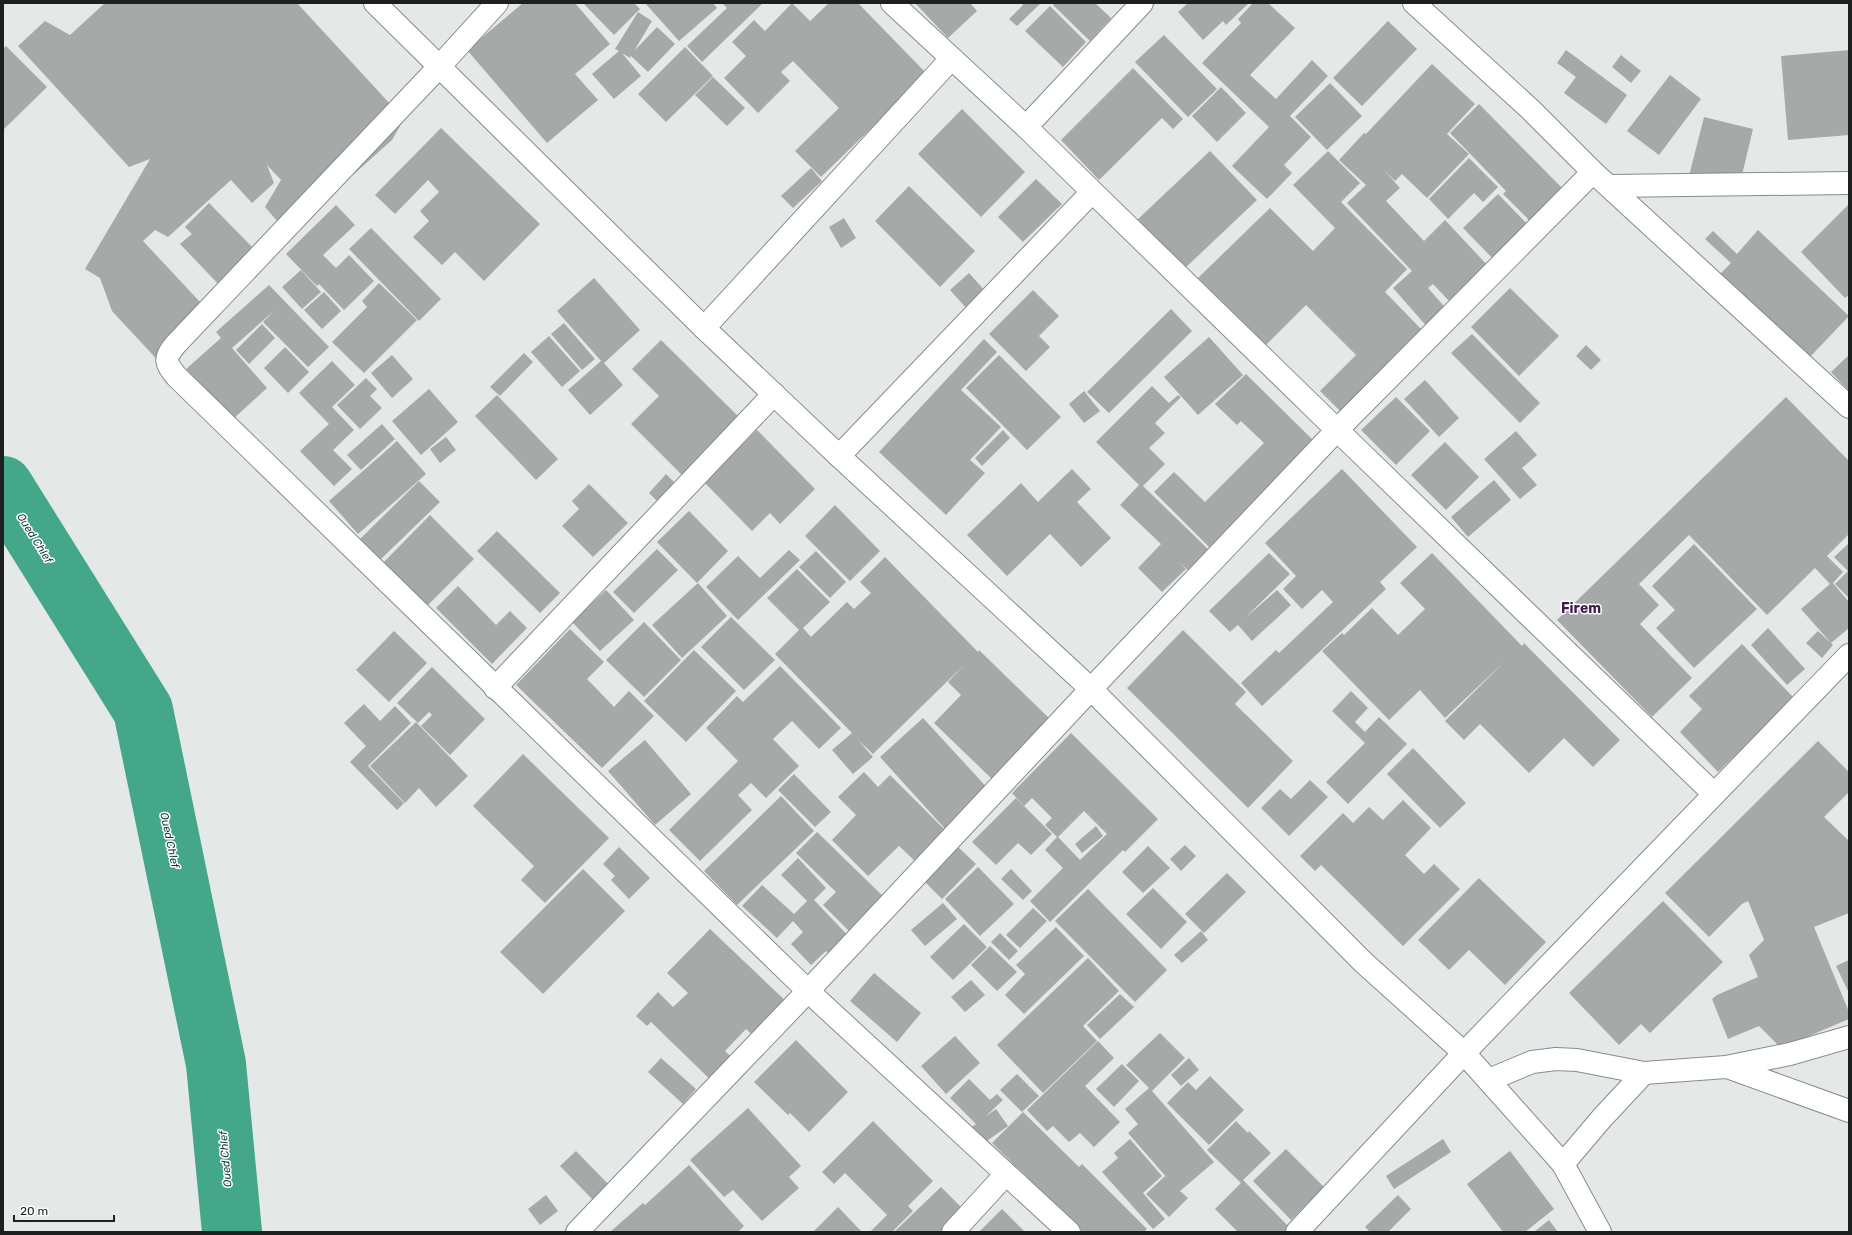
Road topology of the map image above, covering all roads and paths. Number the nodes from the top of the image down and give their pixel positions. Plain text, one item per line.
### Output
1 (375, 3) edge
2 (497, 3) edge
3 (892, 3) edge
4 (1142, 3) edge
5 (1414, 3) edge
6 (951, 59) junction
7 (438, 68) junction
8 (1026, 127) junction
9 (1593, 172) junction
10 (1849, 183) edge
11 (1610, 186) junction
12 (1092, 192) junction
13 (704, 328) junction
14 (774, 394) junction
15 (1849, 407) edge
16 (1337, 430) junction
17 (839, 456) junction
18 (1849, 655) edge
19 (495, 688) junction
20 (1091, 688) junction
21 (1714, 794) junction
22 (808, 991) junction
23 (1849, 1037) edge
24 (1464, 1053) junction
25 (1726, 1067) junction
26 (1644, 1073) junction
27 (1489, 1080) junction
28 (1849, 1111) edge
29 (1563, 1164) junction
30 (1006, 1174) junction
31 (577, 1232) edge
32 (953, 1232) edge
33 (1069, 1232) edge
34 (1297, 1232) edge
35 (1600, 1232) edge

1 - 7 street
2 - 7 street
3 - 6 street
4 - 8 street
5 - 9 street
6 - 8 street
6 - 13 street
7 - 13 street
7 - 19 street
8 - 12 street
9 - 11 street
9 - 16 street
10 - 11 street
11 - 15 street
12 - 16 street
12 - 17 street
13 - 14 street
14 - 17 street
14 - 19 street
16 - 20 street
16 - 21 street
17 - 20 street
18 - 21 street
19 - 22 street
20 - 22 street
20 - 24 street
21 - 24 street
22 - 30 street
22 - 31 street
23 - 25 street
24 - 27 street
24 - 34 street
25 - 26 street
25 - 28 street
26 - 27 street
26 - 29 street
27 - 29 street
29 - 35 street
30 - 32 street
30 - 33 street

